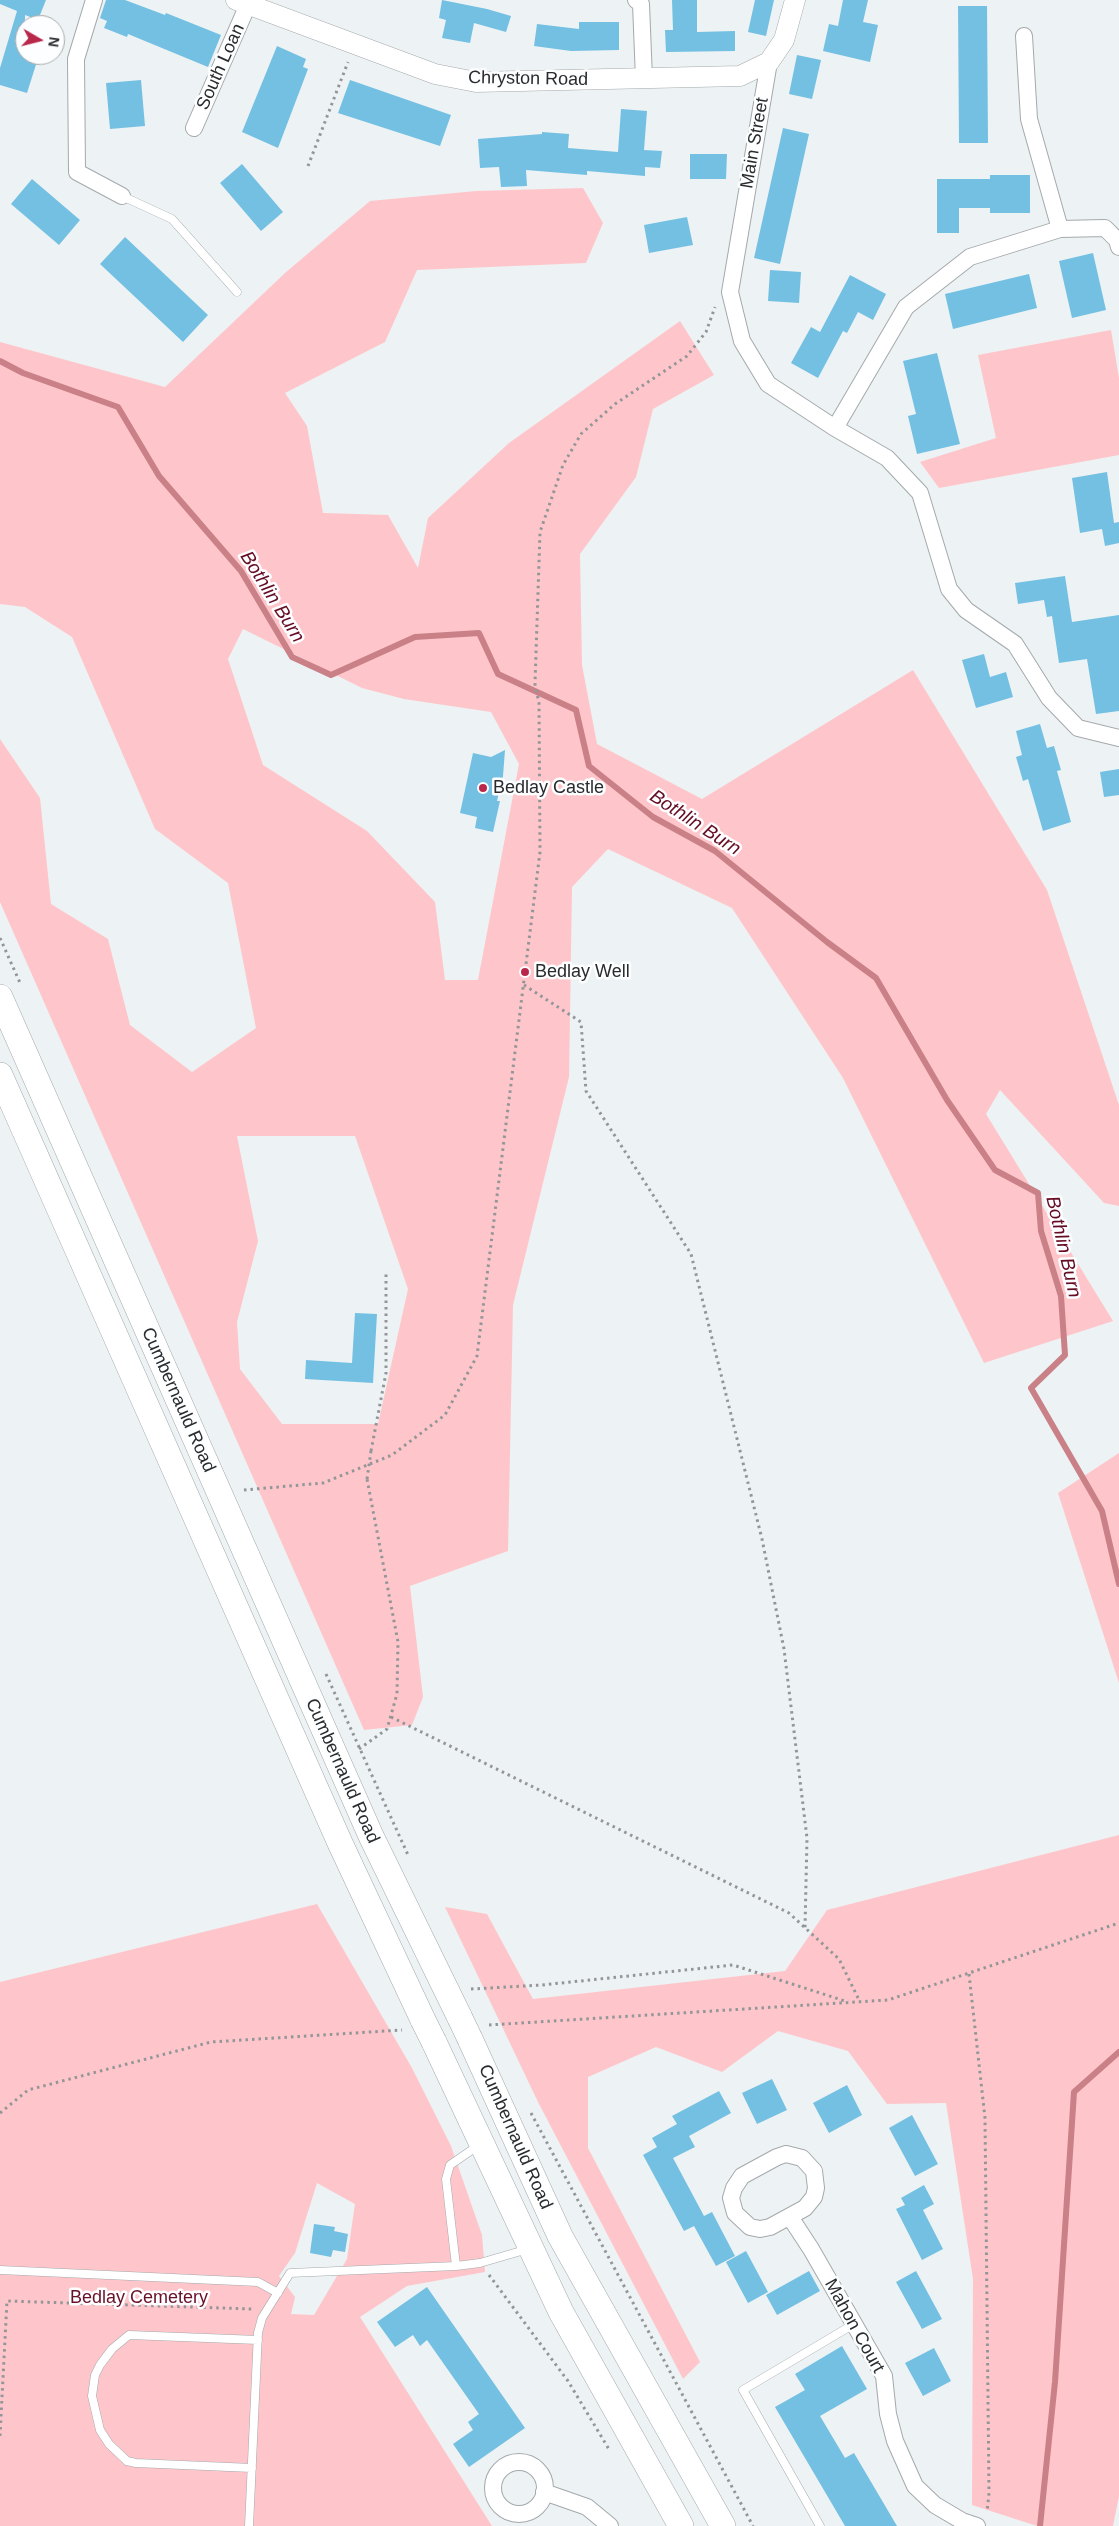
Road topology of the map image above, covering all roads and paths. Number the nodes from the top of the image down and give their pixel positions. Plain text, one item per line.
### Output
1 (94, 0) edge
2 (636, 0) edge
3 (795, 0) edge
4 (245, 2) edge
5 (1024, 36) dead end
6 (354, 44) junction
7 (770, 62) junction
8 (644, 79) junction
9 (194, 128) dead end
10 (308, 166) dead end
11 (122, 196) joint
12 (1060, 229) junction
13 (1119, 247) edge
14 (237, 292) dead end
15 (730, 292) junction
16 (834, 428) junction
17 (1119, 738) edge
18 (524, 985) junction
19 (0, 997) edge
20 (0, 1075) edge
21 (386, 1273) dead end
22 (244, 1490) dead end
23 (391, 1717) junction
24 (337, 1760) junction
25 (1119, 1923) edge
26 (805, 1928) junction
27 (969, 1974) junction
28 (468, 1989) dead end
29 (851, 2002) junction
30 (860, 2002) junction
31 (472, 2027) junction
32 (421, 2031) junction
33 (528, 2108) dead end
34 (0, 2113) edge
35 (481, 2144) junction
36 (790, 2216) junction
37 (530, 2249) junction
38 (480, 2263) junction
39 (456, 2266) junction
40 (0, 2270) edge
41 (278, 2293) junction
42 (267, 2310) junction
43 (854, 2324) junction
44 (258, 2340) junction
45 (0, 2436) edge
46 (615, 2458) dead end
47 (252, 2468) junction
48 (544, 2492) dead end
49 (982, 2522) edge
50 (249, 2526) edge
51 (610, 2526) edge
52 (681, 2526) edge
53 (723, 2526) edge
54 (753, 2526) edge
55 (820, 2526) edge

1 - 11 street
2 - 8 street
3 - 7 street, Main Street
4 - 6 street, Chryston Road
4 - 9 street, South Loan
5 - 12 street
6 - 8 street, Chryston Road
6 - 10 path
7 - 8 street, Chryston Road
7 - 15 street, Main Street
11 - 14 lane
12 - 13 street
12 - 16 street
15 - 16 street
15 - 18 path
16 - 17 street
18 - 22 path
18 - 26 path
19 - 24 main road, Cumbernauld Road
20 - 32 main road, Cumbernauld Road
21 - 23 path, bridge
23 - 24 path
23 - 26 path
24 - 31 main road, Cumbernauld Road
25 - 27 path
26 - 30 path
27 - 30 path
27 - 49 path
28 - 29 path
29 - 30 path
29 - 31 path
31 - 53 main road, Cumbernauld Road
32 - 34 path
32 - 35 main road, Cumbernauld Road
33 - 54 path
35 - 37 main road, Cumbernauld Road
35 - 39 lane
36 - 36 street
36 - 43 street, Mahon Court
37 - 38 lane
37 - 52 main road, Cumbernauld Road
38 - 39 lane
38 - 46 path
39 - 41 lane
40 - 41 lane
41 - 42 lane
42 - 44 lane
42 - 45 path
43 - 49 street, Mahon Court
43 - 55 lane
44 - 47 lane
44 - 47 lane
47 - 50 lane
48 - 51 street

